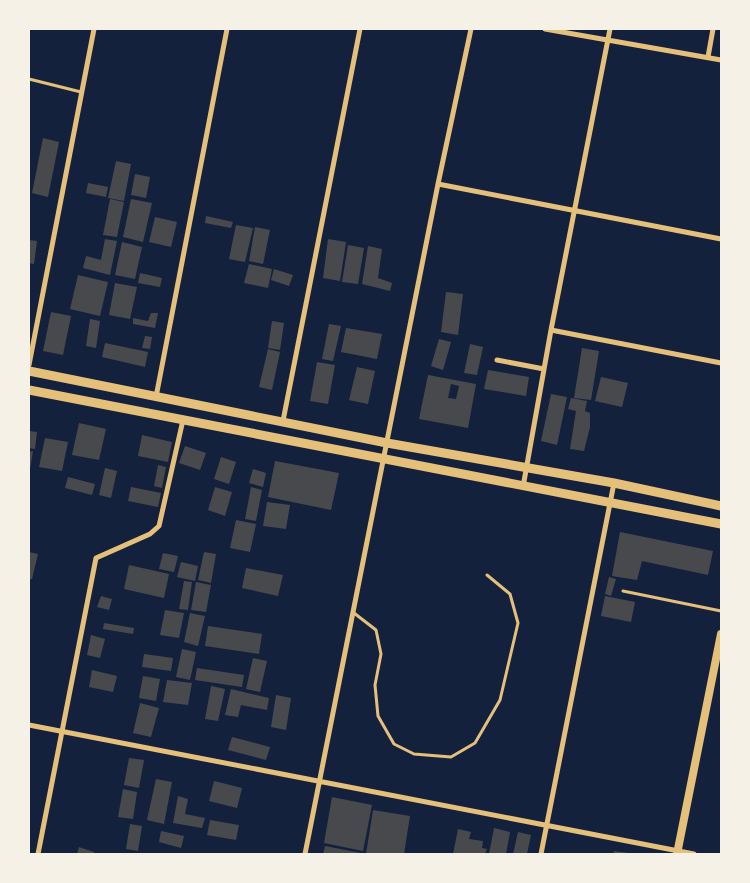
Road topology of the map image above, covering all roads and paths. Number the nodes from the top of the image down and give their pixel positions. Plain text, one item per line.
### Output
1 (94, 29) edge
2 (227, 29) edge
3 (360, 29) edge
4 (471, 29) edge
5 (546, 29) edge
6 (610, 29) edge
7 (714, 29) edge
8 (608, 40) junction
9 (708, 57) junction
10 (721, 60) edge
11 (29, 78) edge
12 (82, 92) junction
13 (438, 184) junction
14 (574, 211) junction
15 (721, 239) edge
16 (551, 330) junction
17 (497, 360) dead end
18 (721, 363) edge
19 (29, 365) edge
20 (544, 369) junction
21 (29, 371) edge
22 (29, 390) edge
23 (156, 397) junction
24 (183, 420) junction
25 (283, 422) junction
26 (387, 443) junction
27 (384, 460) junction
28 (527, 468) junction
29 (614, 483) junction
30 (523, 487) junction
31 (610, 503) junction
32 (721, 506) edge
33 (721, 524) edge
34 (487, 575) dead end
35 (623, 591) dead end
36 (721, 611) edge
37 (353, 612) junction
38 (721, 634) edge
39 (719, 659) edge
40 (29, 725) edge
41 (62, 731) junction
42 (319, 781) junction
43 (546, 826) junction
44 (677, 853) edge
45 (38, 854) edge
46 (305, 854) edge
47 (540, 854) edge
48 (694, 854) edge

1 - 12 street
2 - 23 street
3 - 25 street
4 - 13 street
5 - 8 street
6 - 8 street
7 - 9 street
8 - 9 street
8 - 14 street
9 - 10 street
11 - 12 lane
12 - 19 street
13 - 14 street
13 - 26 street
14 - 15 street
14 - 16 street
16 - 18 street
16 - 20 street
17 - 20 street
20 - 28 street
21 - 23 main road
22 - 24 main road
23 - 25 main road
24 - 27 main road
24 - 41 street
25 - 26 main road
26 - 27 street
26 - 28 main road
27 - 30 main road
27 - 37 street
28 - 29 main road
28 - 30 street
29 - 31 street
29 - 32 main road
30 - 31 main road
31 - 33 main road
31 - 43 street
34 - 37 lane
35 - 36 lane
37 - 42 street
38 - 39 street
39 - 44 street
40 - 41 street
41 - 42 street
41 - 45 street
42 - 43 street
42 - 46 street
43 - 44 street
43 - 47 street
44 - 48 street

